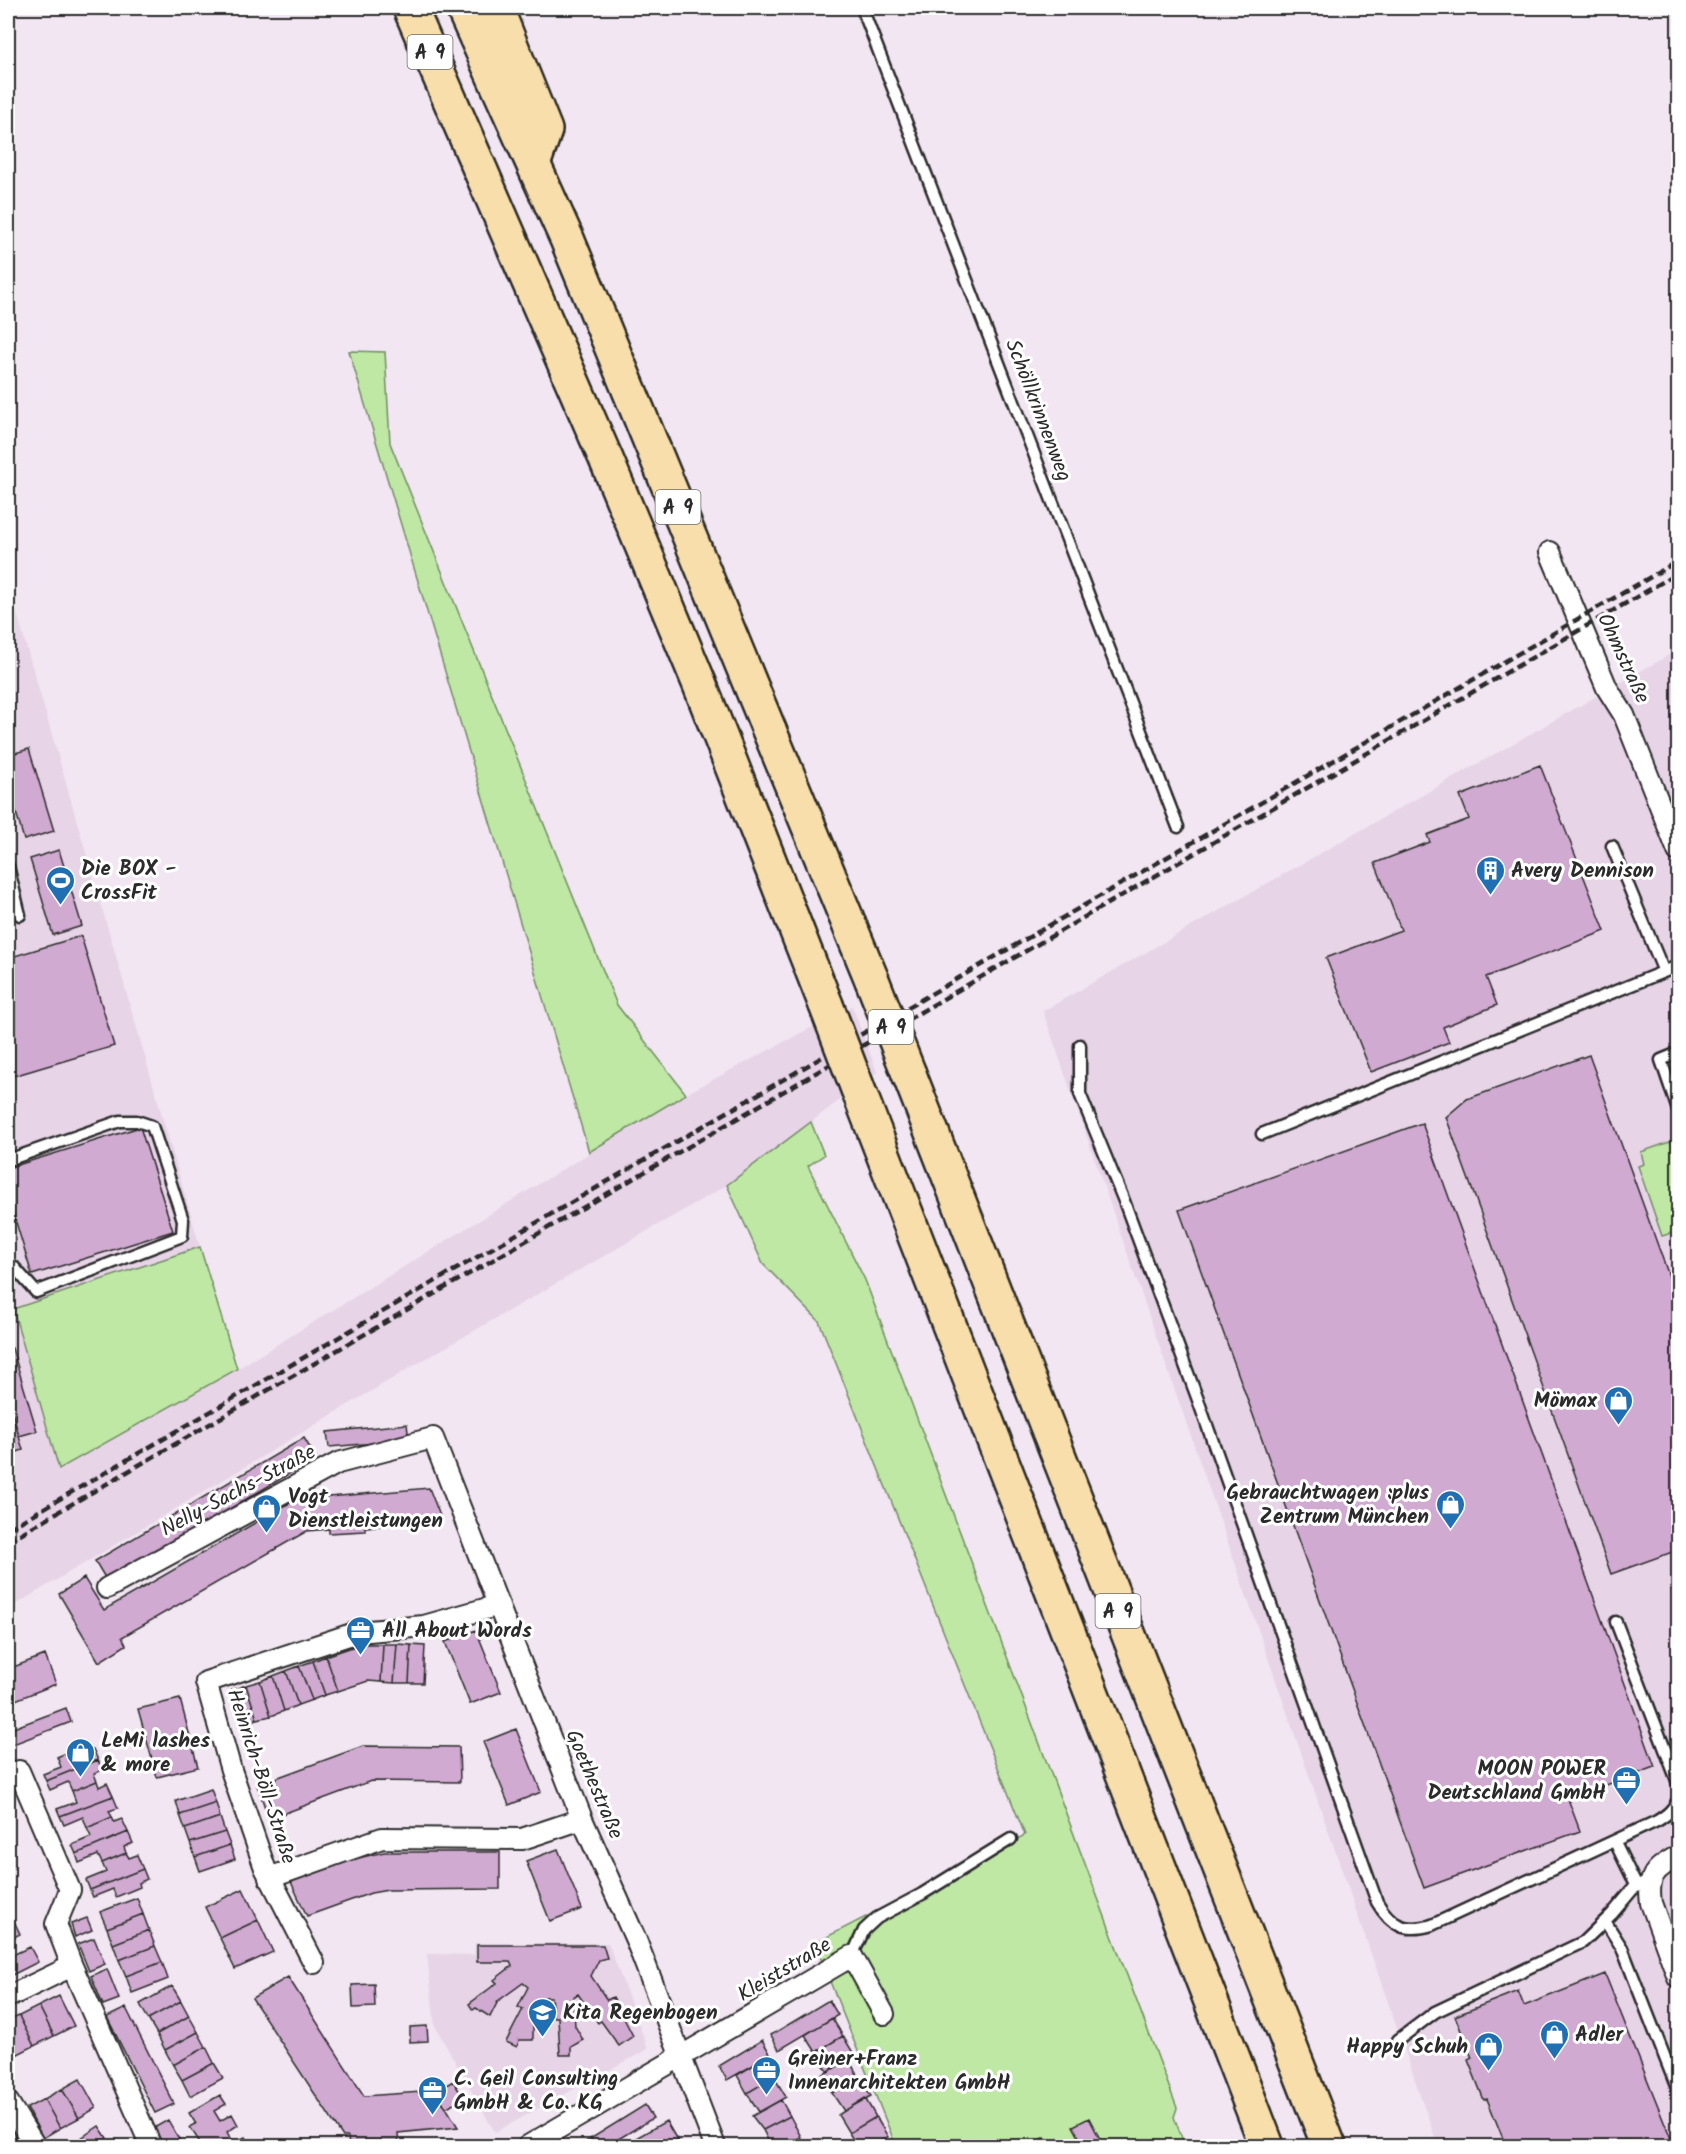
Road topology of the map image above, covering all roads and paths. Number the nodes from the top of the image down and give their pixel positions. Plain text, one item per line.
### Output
1 (395, 8) edge
2 (410, 8) edge
3 (464, 8) edge
4 (496, 8) edge
5 (862, 8) edge
6 (449, 98) junction
7 (534, 162) junction
8 (1550, 552) dead end
9 (1178, 827) dead end
10 (1612, 846) dead end
11 (1678, 851) edge
12 (8, 866) edge
13 (20, 915) dead end
14 (1678, 966) edge
15 (1664, 972) junction
16 (1080, 1045) dead end
17 (1678, 1053) edge
18 (1678, 1110) edge
19 (1262, 1134) dead end
20 (8, 1160) edge
21 (8, 1266) edge
22 (433, 1438) joint
23 (107, 1588) dead end
24 (499, 1605) junction
25 (1616, 1622) dead end
26 (8, 1776) edge
27 (1678, 1783) edge
28 (1678, 1800) edge
29 (582, 1819) junction
30 (1011, 1839) dead end
31 (1615, 1842) junction
32 (1678, 1856) edge
33 (269, 1878) junction
34 (1643, 1884) junction
35 (1605, 1921) junction
36 (852, 1956) junction
37 (314, 1963) dead end
38 (72, 1966) junction
39 (1678, 1977) edge
40 (8, 1997) edge
41 (884, 2014) dead end
42 (1398, 2040) dead end
43 (681, 2058) junction
44 (1678, 2091) edge
45 (8, 2102) edge
46 (144, 2144) edge
47 (35, 2146) edge
48 (528, 2146) edge
49 (715, 2146) edge
50 (1267, 2146) edge
51 (1329, 2146) edge

1 - 6 highway
2 - 6 highway, A 9
3 - 7 highway, A 9
4 - 7 highway
5 - 9 lane, Schöllkrinnenweg
6 - 50 highway, A 9, bridge
7 - 51 highway, A 9, bridge
8 - 11 street, Ohmstraße
10 - 15 lane
12 - 13 lane
14 - 15 lane
15 - 19 lane
16 - 31 lane
17 - 18 lane
20 - 21 lane
22 - 23 street, Nelly-Sachs-Straße
22 - 24 street, Goethestraße
24 - 29 street, Goethestraße
24 - 33 street, Heinrich-Böll-Straße
25 - 27 lane
26 - 38 street
28 - 31 lane
29 - 33 street
29 - 43 street, Goethestraße
30 - 36 lane
31 - 34 lane
32 - 34 street
33 - 37 street, Heinrich-Böll-Straße
34 - 35 lane
34 - 39 street
35 - 42 lane
35 - 44 lane
36 - 41 street, Kleiststraße
36 - 43 street, Kleiststraße
38 - 40 street
38 - 46 street
43 - 48 street, Kleiststraße
43 - 49 street, Goethestraße
45 - 47 street

